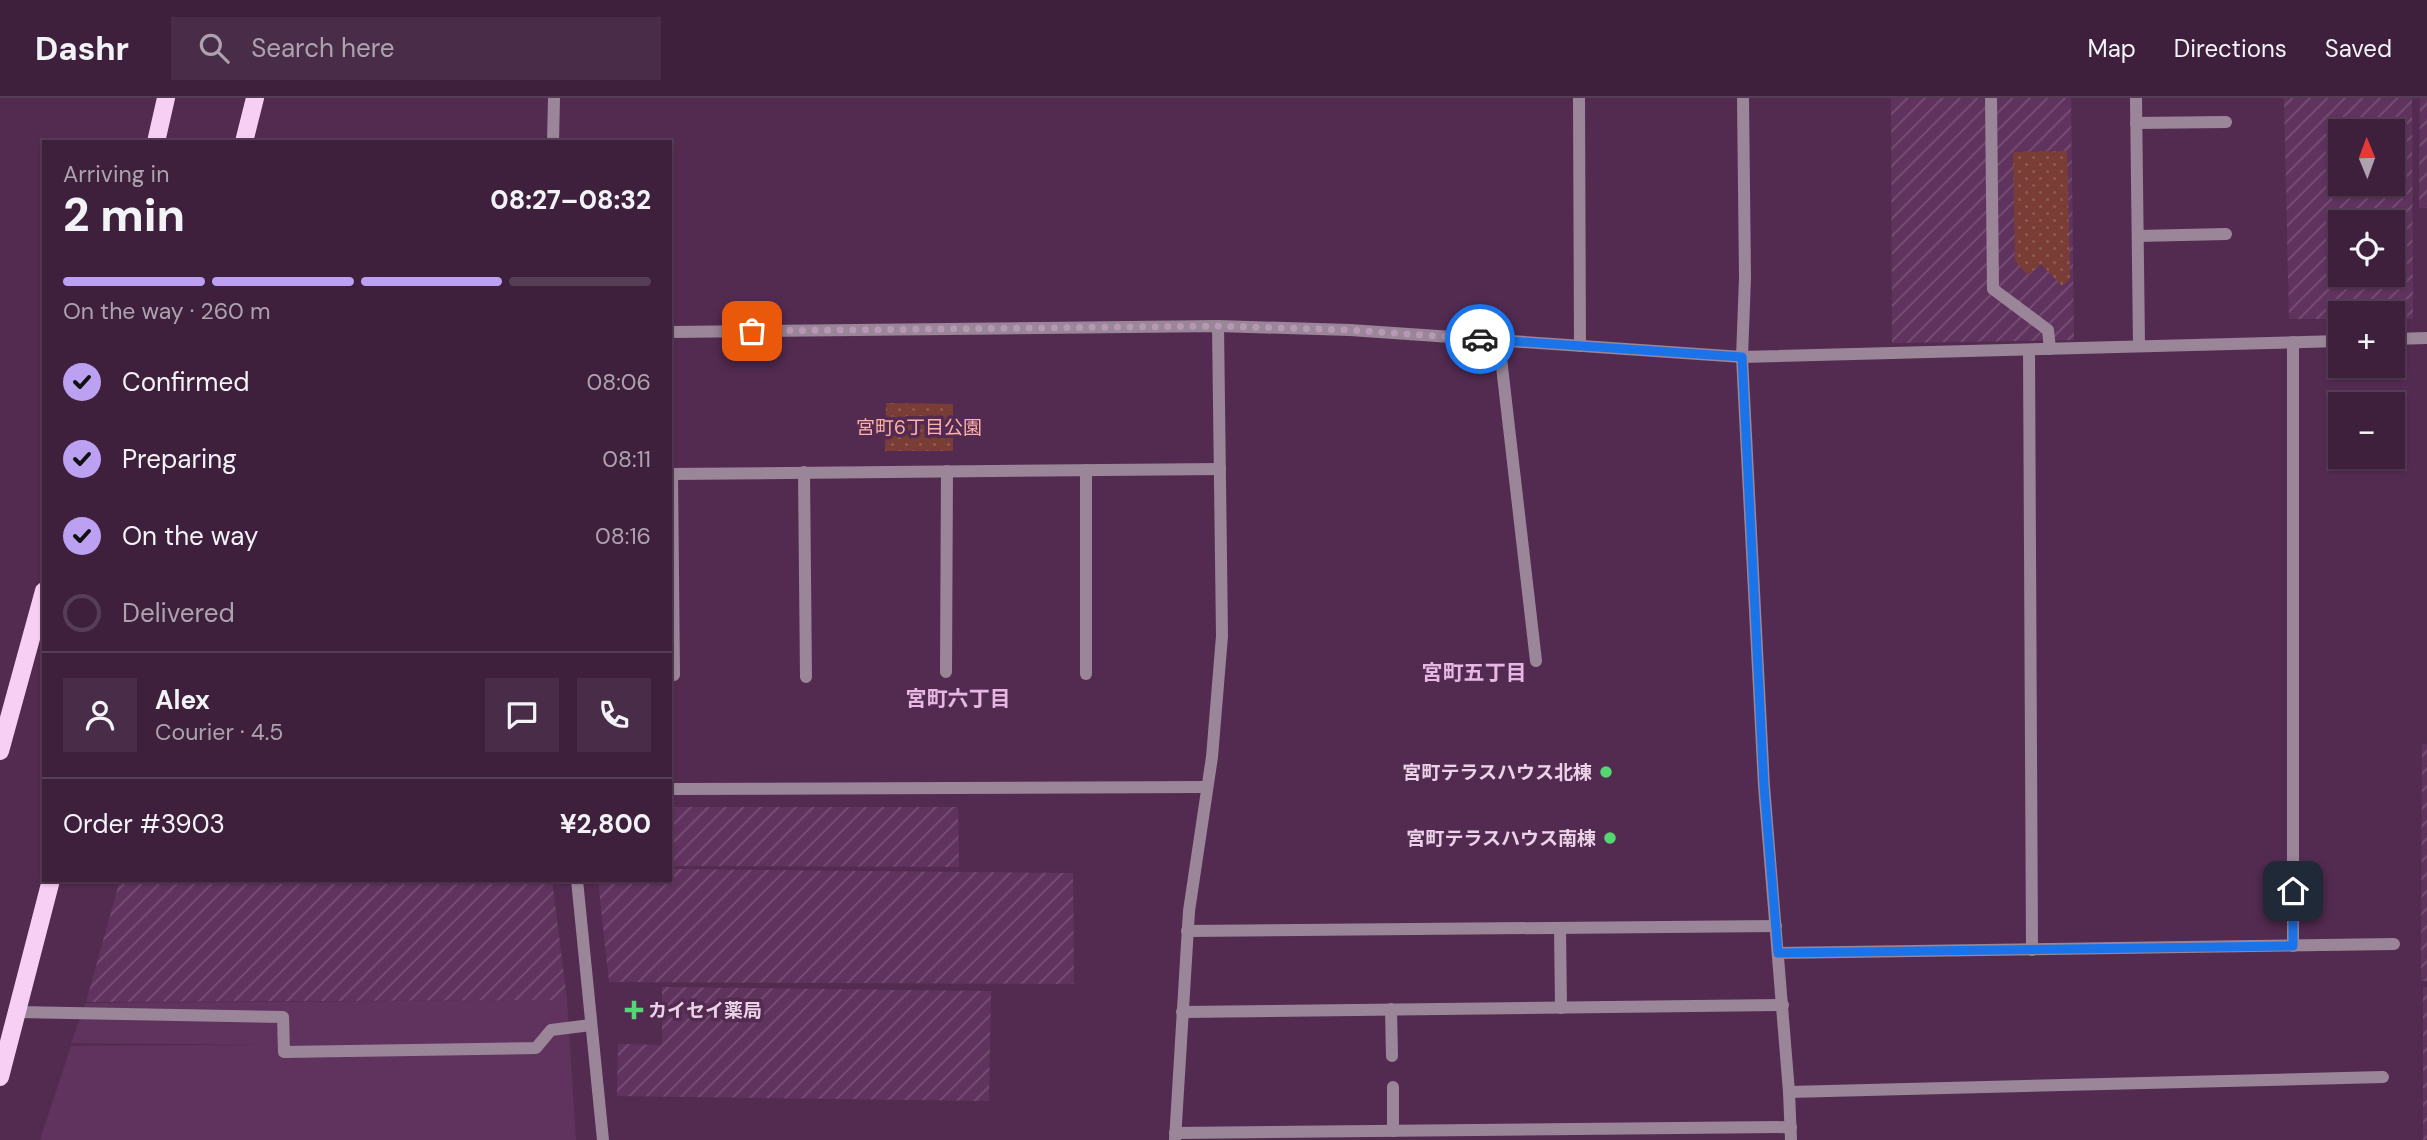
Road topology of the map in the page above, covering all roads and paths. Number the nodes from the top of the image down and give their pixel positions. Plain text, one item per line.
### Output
1 (166, 98) edge
2 (255, 98) edge
3 (554, 98) edge
4 (1579, 98) edge
5 (1743, 98) edge
6 (1991, 98) edge
7 (2136, 98) edge
8 (2226, 122) dead end
9 (2137, 123) junction
10 (156, 140) edge
11 (244, 140) edge
12 (553, 140) edge
13 (2226, 234) dead end
14 (2138, 236) junction
15 (1218, 326) junction
16 (672, 332) edge
17 (2427, 338) edge
18 (2405, 339) edge
19 (1499, 341) junction
20 (2328, 341) edge
21 (2293, 342) junction
22 (1580, 346) junction
23 (2139, 346) junction
24 (2029, 349) junction
25 (2050, 349) junction
26 (1742, 357) junction
27 (1220, 469) junction
28 (1086, 470) junction
29 (947, 471) junction
30 (804, 472) junction
31 (672, 474) edge
32 (672, 541) edge
33 (42, 598) edge
34 (1536, 662) dead end
35 (946, 672) dead end
36 (1086, 674) dead end
37 (674, 675) dead end
38 (806, 677) dead end
39 (0, 751) edge
40 (1207, 787) junction
41 (672, 789) edge
42 (50, 882) edge
43 (577, 882) edge
44 (1776, 926) junction
45 (1560, 928) junction
46 (1187, 931) junction
47 (2394, 944) dead end
48 (2293, 946) junction
49 (2032, 950) junction
50 (1778, 953) junction
51 (1783, 1005) junction
52 (1561, 1008) junction
53 (1391, 1009) junction
54 (17, 1012) junction
55 (1182, 1012) junction
56 (591, 1025) junction
57 (1392, 1056) dead end
58 (0, 1077) edge
59 (2383, 1077) dead end
60 (1393, 1087) dead end
61 (1790, 1092) junction
62 (1394, 1131) junction
63 (1791, 1133) edge
64 (1175, 1136) edge
65 (603, 1140) edge

1 - 10 main road
2 - 11 main road
3 - 12 street
4 - 22 street
5 - 26 street
6 - 25 street
7 - 9 street
8 - 9 street
9 - 14 street
13 - 14 street
14 - 23 street
15 - 16 street
15 - 19 street
15 - 27 street
17 - 18 street
19 - 22 street
19 - 34 street
20 - 21 street
21 - 23 street
21 - 48 street
22 - 26 street
23 - 25 street
24 - 25 street
24 - 26 street
24 - 49 street
26 - 44 street
27 - 28 street
27 - 40 street
28 - 29 street
28 - 36 street
29 - 30 street
29 - 35 street
30 - 31 street
30 - 38 street
32 - 37 street
33 - 39 main road
40 - 41 street
40 - 46 street
42 - 54 main road
43 - 56 street
44 - 45 street
44 - 50 street
45 - 46 street
45 - 52 street
46 - 55 street
47 - 48 street
48 - 49 street
49 - 50 street
50 - 51 street
51 - 52 street
51 - 61 street
52 - 53 street
53 - 55 street
53 - 57 street
54 - 56 street
54 - 58 main road
55 - 64 street
56 - 65 street
59 - 61 street
60 - 62 street
61 - 63 street
62 - 63 street
62 - 64 street

